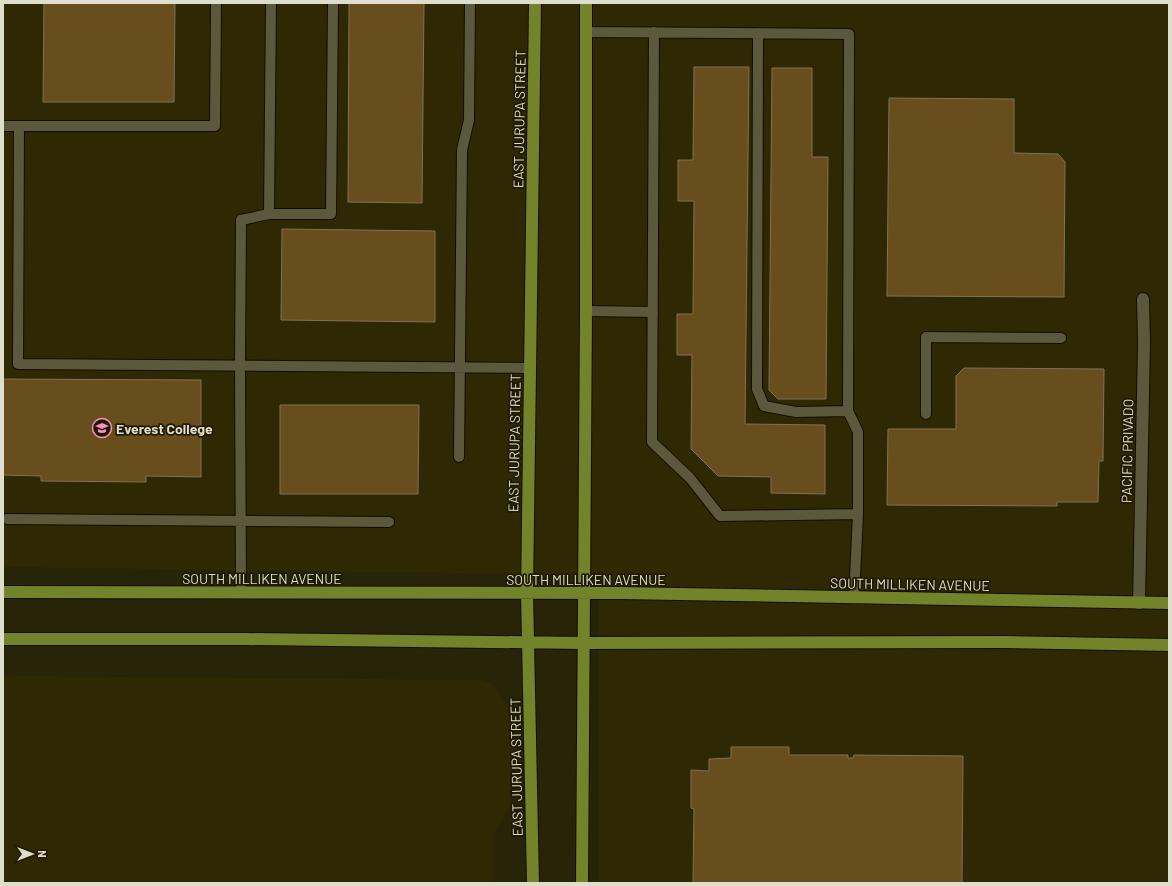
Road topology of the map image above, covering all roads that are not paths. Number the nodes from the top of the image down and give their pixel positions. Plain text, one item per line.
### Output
1 (216, 3) edge
2 (270, 3) edge
3 (333, 3) edge
4 (470, 3) edge
5 (535, 3) edge
6 (586, 3) edge
7 (586, 32) junction
8 (654, 32) junction
9 (758, 33) junction
10 (3, 126) edge
11 (20, 126) junction
12 (269, 214) junction
13 (1143, 299) dead end
14 (586, 311) junction
15 (653, 312) junction
16 (1061, 338) dead end
17 (240, 365) junction
18 (459, 366) junction
19 (530, 368) junction
20 (848, 411) junction
21 (926, 414) dead end
22 (458, 457) dead end
23 (858, 514) junction
24 (7, 519) dead end
25 (240, 521) junction
26 (389, 522) dead end
27 (3, 592) edge
28 (241, 593) junction
29 (527, 594) junction
30 (584, 594) junction
31 (854, 598) junction
32 (1139, 603) junction
33 (1169, 603) edge
34 (3, 639) edge
35 (529, 643) junction
36 (583, 643) junction
37 (1169, 645) edge
38 (533, 883) edge
39 (582, 883) edge

1 - 11 lane
2 - 12 lane
3 - 12 lane
4 - 18 lane
5 - 19 main road, EAST JURUPA STREET
6 - 7 main road
7 - 8 lane
7 - 14 main road
8 - 9 lane
8 - 15 lane
9 - 20 lane
9 - 20 lane
10 - 11 lane
11 - 17 lane
12 - 17 lane
13 - 32 street, PACIFIC PRIVADO
14 - 15 lane
14 - 30 main road
15 - 23 lane
16 - 21 lane
17 - 18 lane
17 - 25 lane
18 - 19 lane
18 - 22 lane
19 - 29 main road, EAST JURUPA STREET
20 - 23 lane
23 - 31 lane
24 - 25 lane
25 - 26 lane
25 - 28 lane
27 - 28 main road, SOUTH MILLIKEN AVENUE
28 - 29 main road, SOUTH MILLIKEN AVENUE
29 - 30 main road, SOUTH MILLIKEN AVENUE
29 - 35 main road, EAST JURUPA STREET
30 - 31 main road, SOUTH MILLIKEN AVENUE
30 - 36 main road
31 - 32 main road, SOUTH MILLIKEN AVENUE
32 - 33 main road, SOUTH MILLIKEN AVENUE
34 - 35 main road
35 - 36 main road
35 - 38 main road, EAST JURUPA STREET
36 - 37 main road
36 - 39 main road

